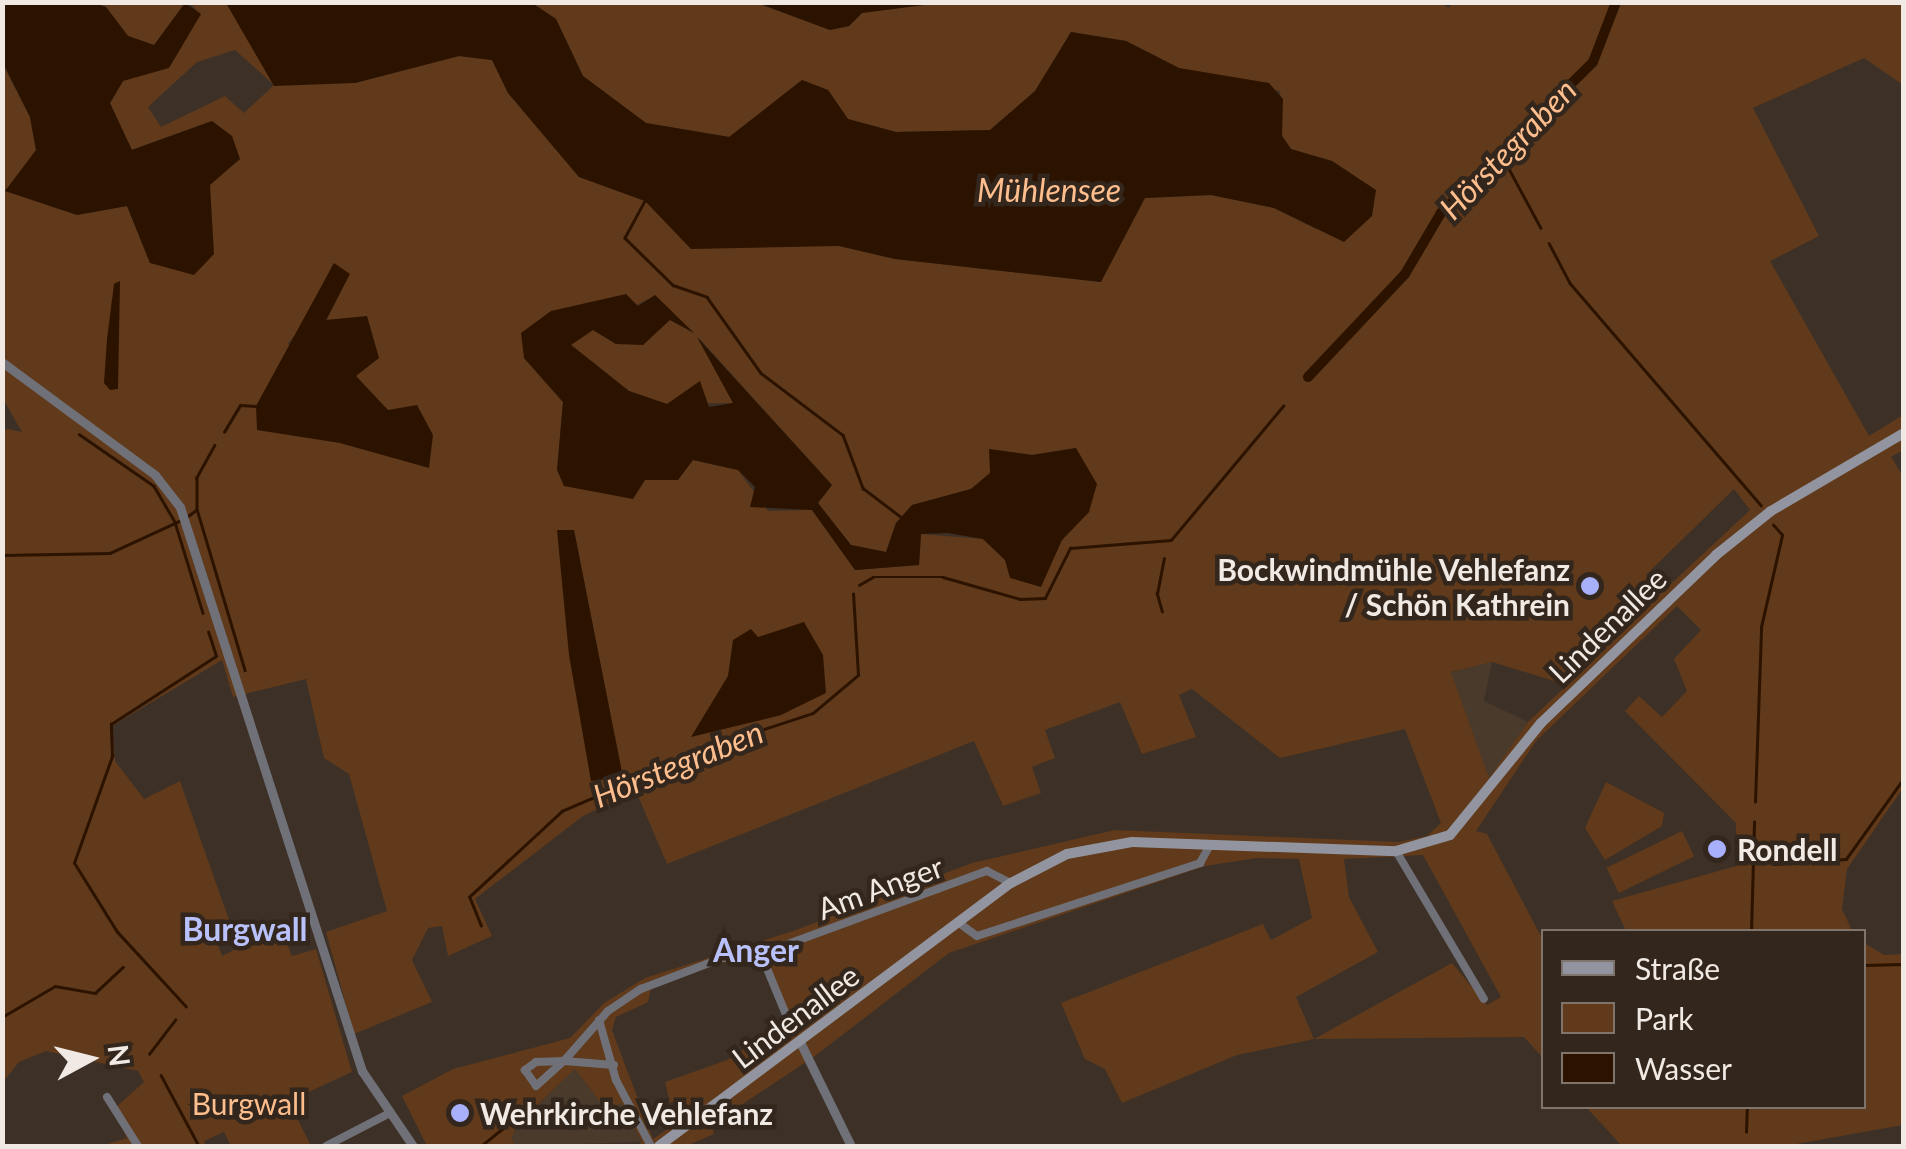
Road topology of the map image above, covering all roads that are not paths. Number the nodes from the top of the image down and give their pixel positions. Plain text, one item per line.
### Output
1 (2, 362) edge
2 (1904, 434) edge
3 (1210, 845) junction
4 (1396, 851) junction
5 (1010, 884) junction
6 (959, 922) junction
7 (761, 954) junction
8 (1484, 999) dead end
9 (787, 1018) dead end
10 (598, 1020) junction
11 (801, 1044) junction
12 (564, 1061) junction
13 (614, 1064) junction
14 (107, 1097) dead end
15 (388, 1114) junction
16 (138, 1146) edge
17 (326, 1146) edge
18 (413, 1146) edge
19 (650, 1146) edge
20 (659, 1146) edge
21 (851, 1146) edge

1 - 15 street
2 - 4 main road, Lindenallee
3 - 4 main road, Lindenallee
3 - 5 main road, Lindenallee
3 - 6 street
4 - 8 street
5 - 6 main road, Lindenallee
5 - 7 street, Am Anger
6 - 11 main road, Lindenallee
7 - 9 street
7 - 10 street, Am Anger
10 - 12 street, Am Anger
10 - 13 street
11 - 20 main road, Lindenallee
11 - 21 street
12 - 12 street, Am Anger
12 - 13 street, Am Anger
13 - 19 street
14 - 16 street
15 - 17 street
15 - 18 street

